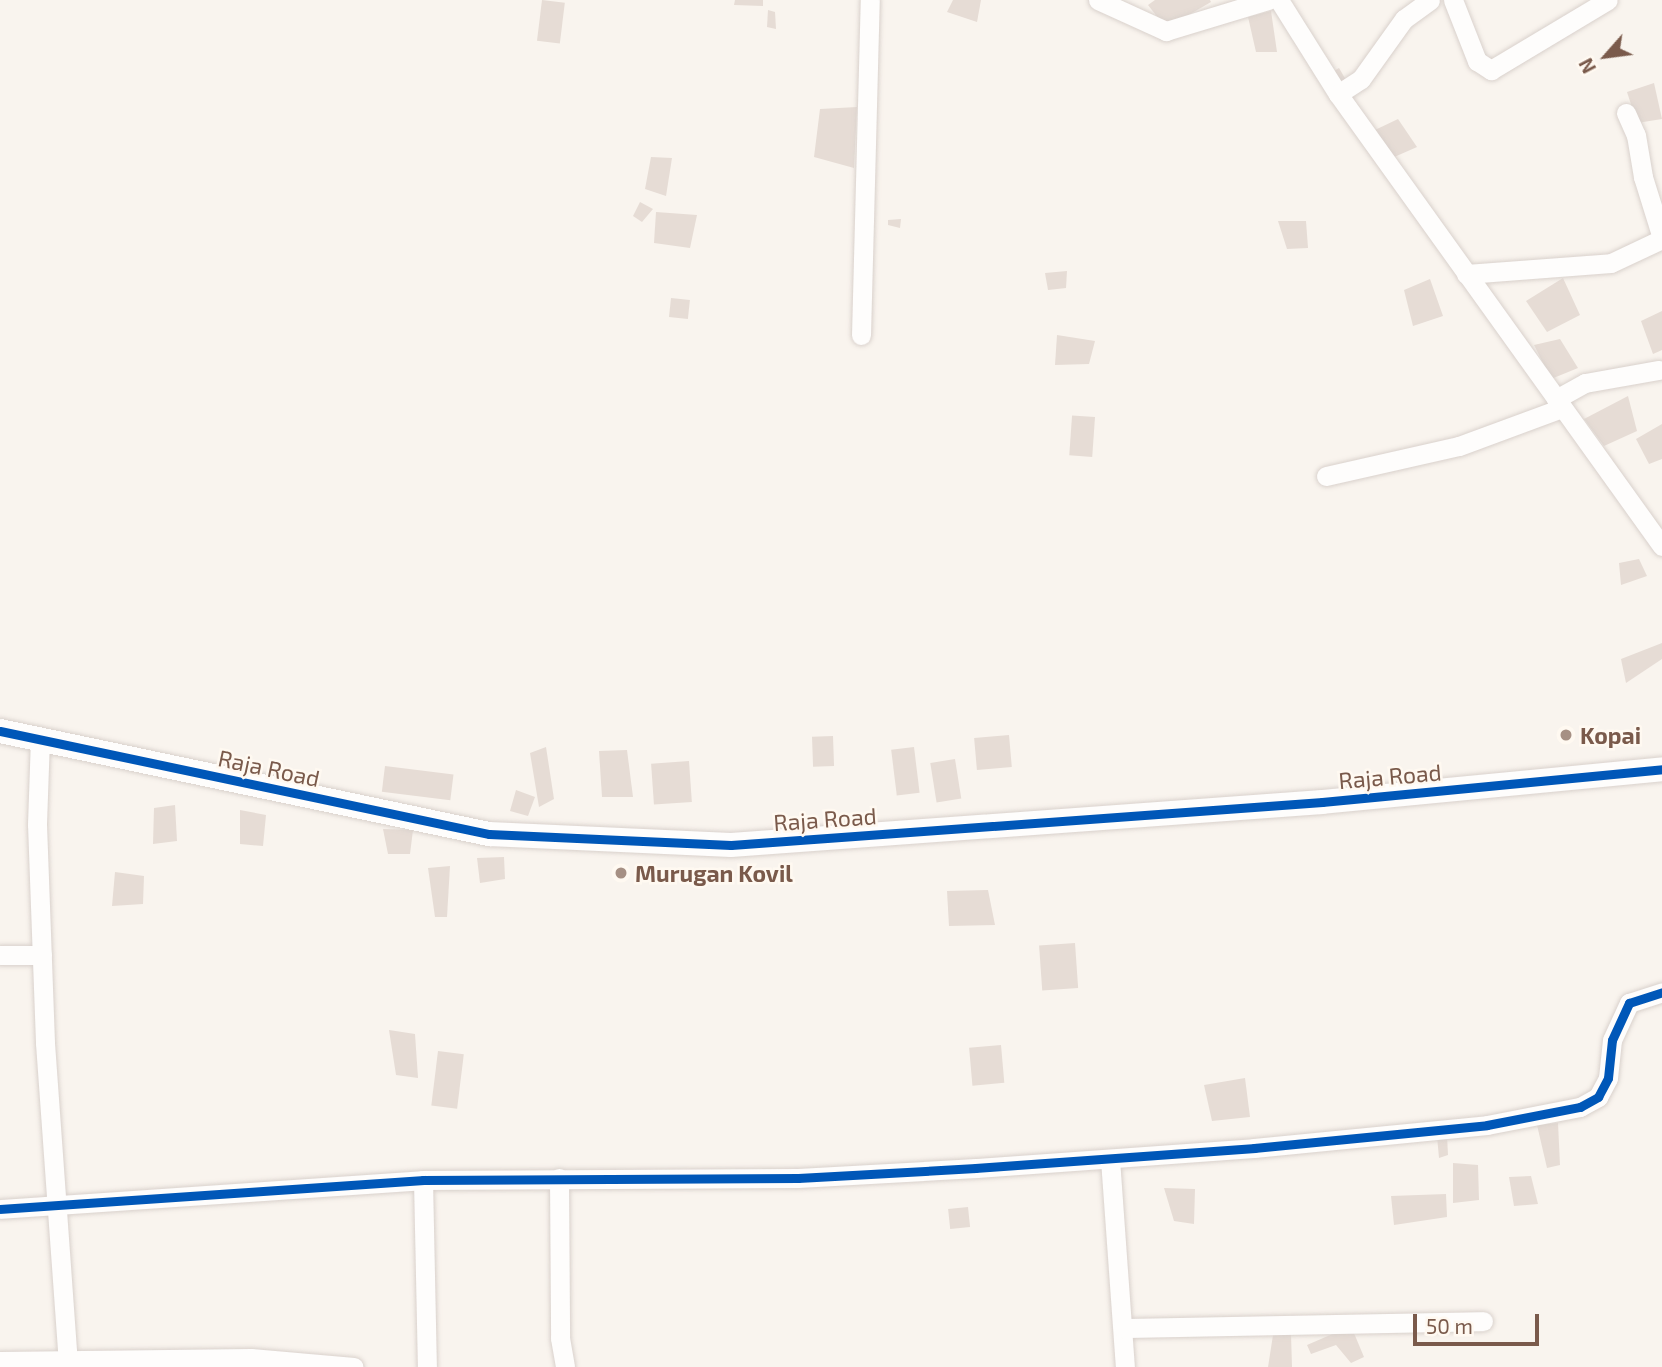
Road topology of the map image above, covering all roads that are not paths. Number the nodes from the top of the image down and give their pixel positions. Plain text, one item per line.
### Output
1 (1098, 0) edge
2 (1268, 0) edge
3 (1279, 0) edge
4 (1430, 0) edge
5 (1453, 0) edge
6 (1608, 0) edge
7 (867, 4) edge
8 (1338, 93) junction
9 (1626, 113) dead end
10 (1662, 238) edge
11 (1466, 274) junction
12 (861, 335) dead end
13 (1659, 370) dead end
14 (1559, 404) junction
15 (1326, 476) dead end
16 (1661, 544) edge
17 (0, 732) edge
18 (40, 738) junction
19 (1662, 769) edge
20 (0, 955) edge
21 (42, 955) junction
22 (1662, 992) edge
23 (1110, 1159) junction
24 (559, 1178) junction
25 (423, 1180) junction
26 (57, 1206) junction
27 (0, 1209) edge
28 (1483, 1321) dead end
29 (1123, 1328) junction
30 (0, 1361) edge
31 (68, 1363) edge
32 (354, 1367) edge
33 (427, 1367) edge
34 (565, 1367) edge
35 (1125, 1367) edge

1 - 2 street
3 - 8 street
4 - 8 street
5 - 6 street
7 - 12 street
8 - 11 street
9 - 10 street
10 - 11 street
11 - 14 street
13 - 14 street
14 - 15 street
14 - 16 street
17 - 18 street, Raja Road
18 - 19 street, Raja Road
18 - 21 street
20 - 21 street
21 - 26 street
22 - 23 street
23 - 24 street
23 - 29 street
24 - 25 street
24 - 34 street
25 - 26 street
25 - 33 street
26 - 27 street
26 - 31 street
28 - 29 street
29 - 35 street
30 - 31 street
31 - 32 street

